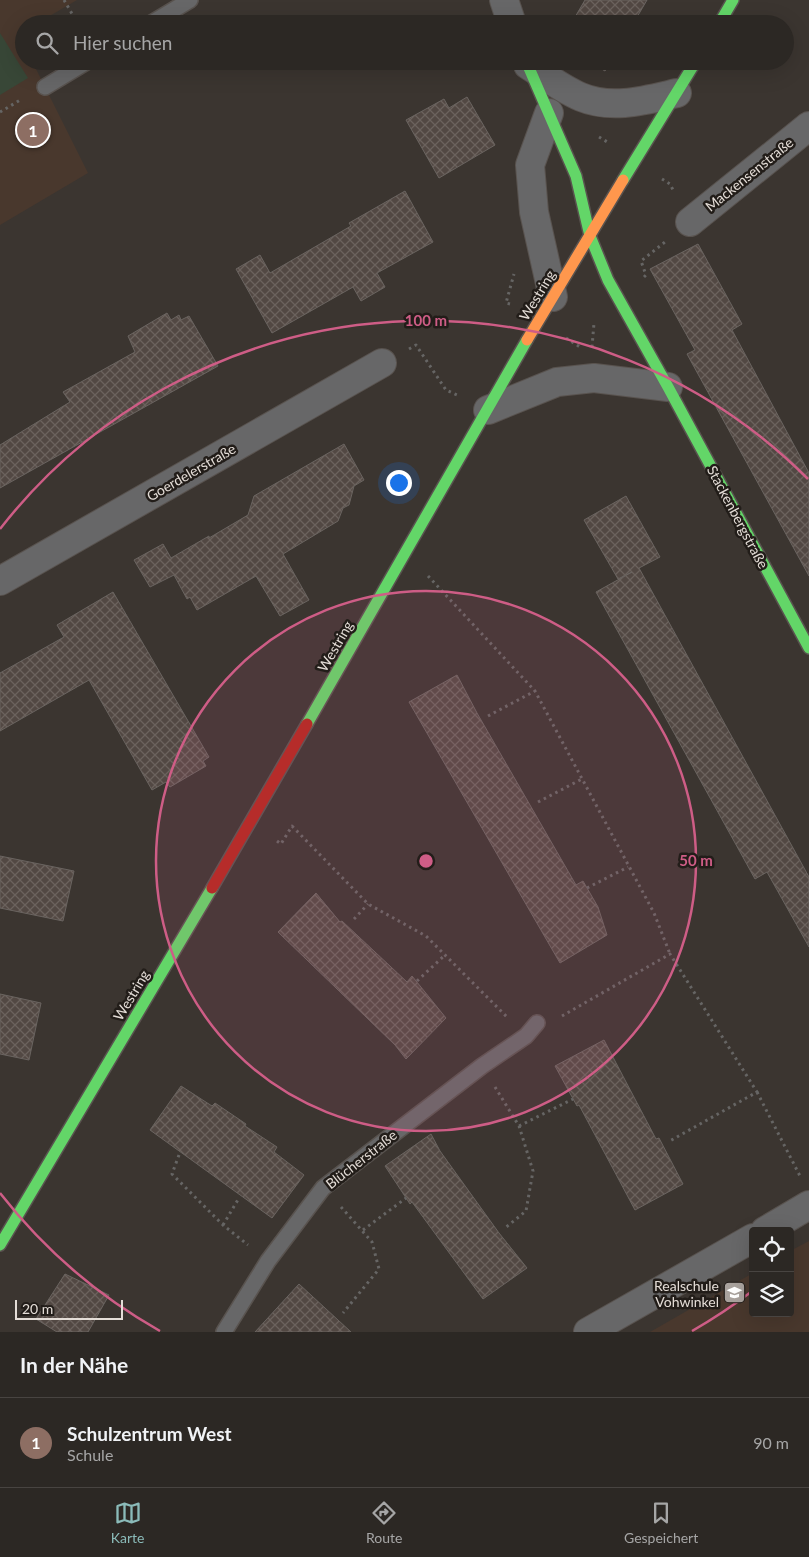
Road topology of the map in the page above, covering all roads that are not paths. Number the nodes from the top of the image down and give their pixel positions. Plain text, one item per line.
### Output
1 (190, 0) edge
2 (504, 0) edge
3 (733, 0) edge
4 (165, 15) edge
5 (509, 15) edge
6 (724, 15) edge
7 (73, 70) edge
8 (530, 70) edge
9 (537, 70) edge
10 (691, 70) edge
11 (45, 87) dead end
12 (677, 93) junction
13 (549, 113) junction
14 (809, 126) edge
15 (690, 222) dead end
16 (590, 236) junction
17 (553, 297) junction
18 (382, 363) road end
19 (668, 387) junction
20 (488, 410) junction
21 (0, 581) edge
22 (809, 648) edge
23 (537, 1023) dead end
24 (807, 1195) edge
25 (770, 1227) edge
26 (749, 1240) edge
27 (0, 1245) edge
28 (224, 1332) edge
29 (588, 1332) edge

1 - 4 lane
2 - 5 street
3 - 6 main road
7 - 11 lane
8 - 13 main road, Stackenbergstraße
9 - 12 street
10 - 12 main road, Westring
12 - 16 main road, Westring
13 - 16 main road, Stackenbergstraße
13 - 17 street
14 - 15 street, Mackensenstraße
16 - 17 main road, Westring
16 - 19 main road, Stackenbergstraße
17 - 20 main road, Westring
18 - 21 street, Goerdelerstraße
19 - 20 street
19 - 22 main road, Stackenbergstraße
20 - 27 main road, Westring
23 - 28 lane, Blücherstraße
24 - 25 street
26 - 29 street

